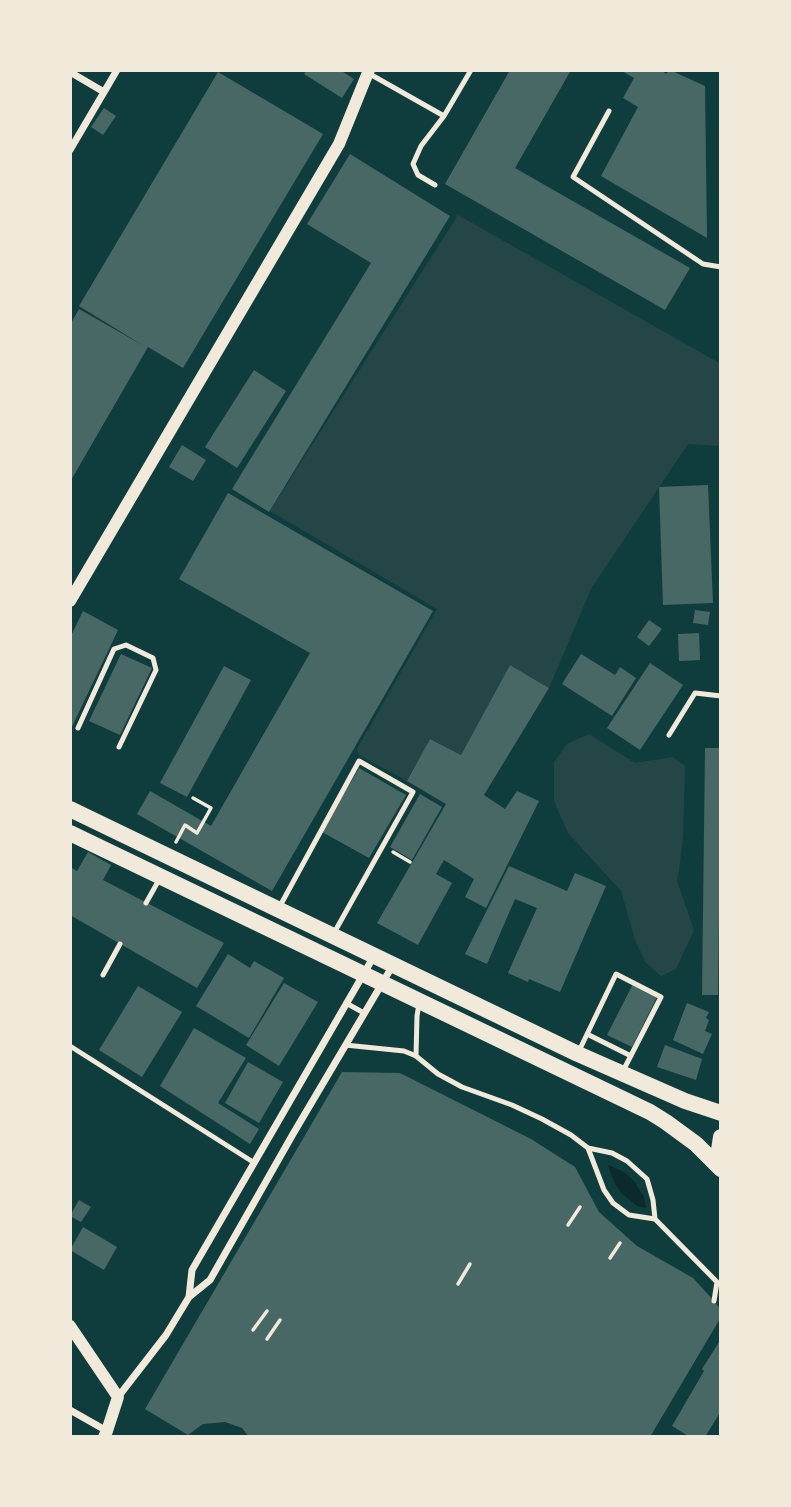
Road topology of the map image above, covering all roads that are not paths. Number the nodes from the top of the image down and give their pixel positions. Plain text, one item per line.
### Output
1 (117, 70) edge
2 (471, 70) edge
3 (367, 71) edge
4 (70, 72) edge
5 (104, 92) junction
6 (609, 111) dead end
7 (444, 117) junction
8 (70, 150) edge
9 (435, 185) dead end
10 (721, 267) edge
11 (70, 601) edge
12 (721, 696) edge
13 (78, 728) dead end
14 (669, 735) dead end
15 (119, 747) dead end
16 (70, 809) edge
17 (70, 833) edge
18 (161, 876) junction
19 (146, 902) dead end
20 (278, 909) junction
21 (333, 936) junction
22 (120, 944) dead end
23 (374, 956) junction
24 (393, 965) junction
25 (363, 974) junction
26 (103, 975) dead end
27 (382, 983) junction
28 (420, 1001) junction
29 (346, 1003) junction
30 (364, 1013) junction
31 (587, 1034) junction
32 (345, 1045) junction
33 (70, 1046) edge
34 (578, 1054) junction
35 (416, 1056) junction
36 (631, 1056) junction
37 (622, 1074) junction
38 (721, 1113) edge
39 (721, 1137) edge
40 (588, 1148) junction
41 (721, 1160) edge
42 (253, 1162) junction
43 (721, 1169) edge
44 (654, 1219) junction
45 (188, 1297) junction
46 (714, 1301) dead end
47 (70, 1326) edge
48 (118, 1397) junction
49 (70, 1410) edge
50 (106, 1434) edge

1 - 5 street
2 - 7 lane
3 - 7 lane
3 - 11 street
4 - 5 street
5 - 8 street
6 - 10 lane
7 - 9 lane
12 - 14 lane
13 - 15 lane
16 - 20 main road
17 - 18 main road
18 - 19 lane
18 - 25 main road
20 - 21 main road
20 - 21 lane
21 - 23 main road
22 - 26 lane
23 - 24 main road
23 - 25 street
24 - 27 street
24 - 34 main road
25 - 27 main road
25 - 29 street
27 - 28 main road
27 - 30 street
28 - 35 lane
28 - 43 main road
29 - 30 lane
29 - 42 street
30 - 32 street
31 - 34 lane
31 - 36 lane
31 - 36 lane
32 - 35 lane
32 - 45 street
33 - 42 lane
34 - 37 main road
35 - 40 lane
36 - 37 lane
37 - 38 main road
39 - 41 main road
40 - 44 lane
40 - 44 lane
42 - 45 street
44 - 46 lane
45 - 48 street
47 - 48 street
48 - 50 street
49 - 50 street

